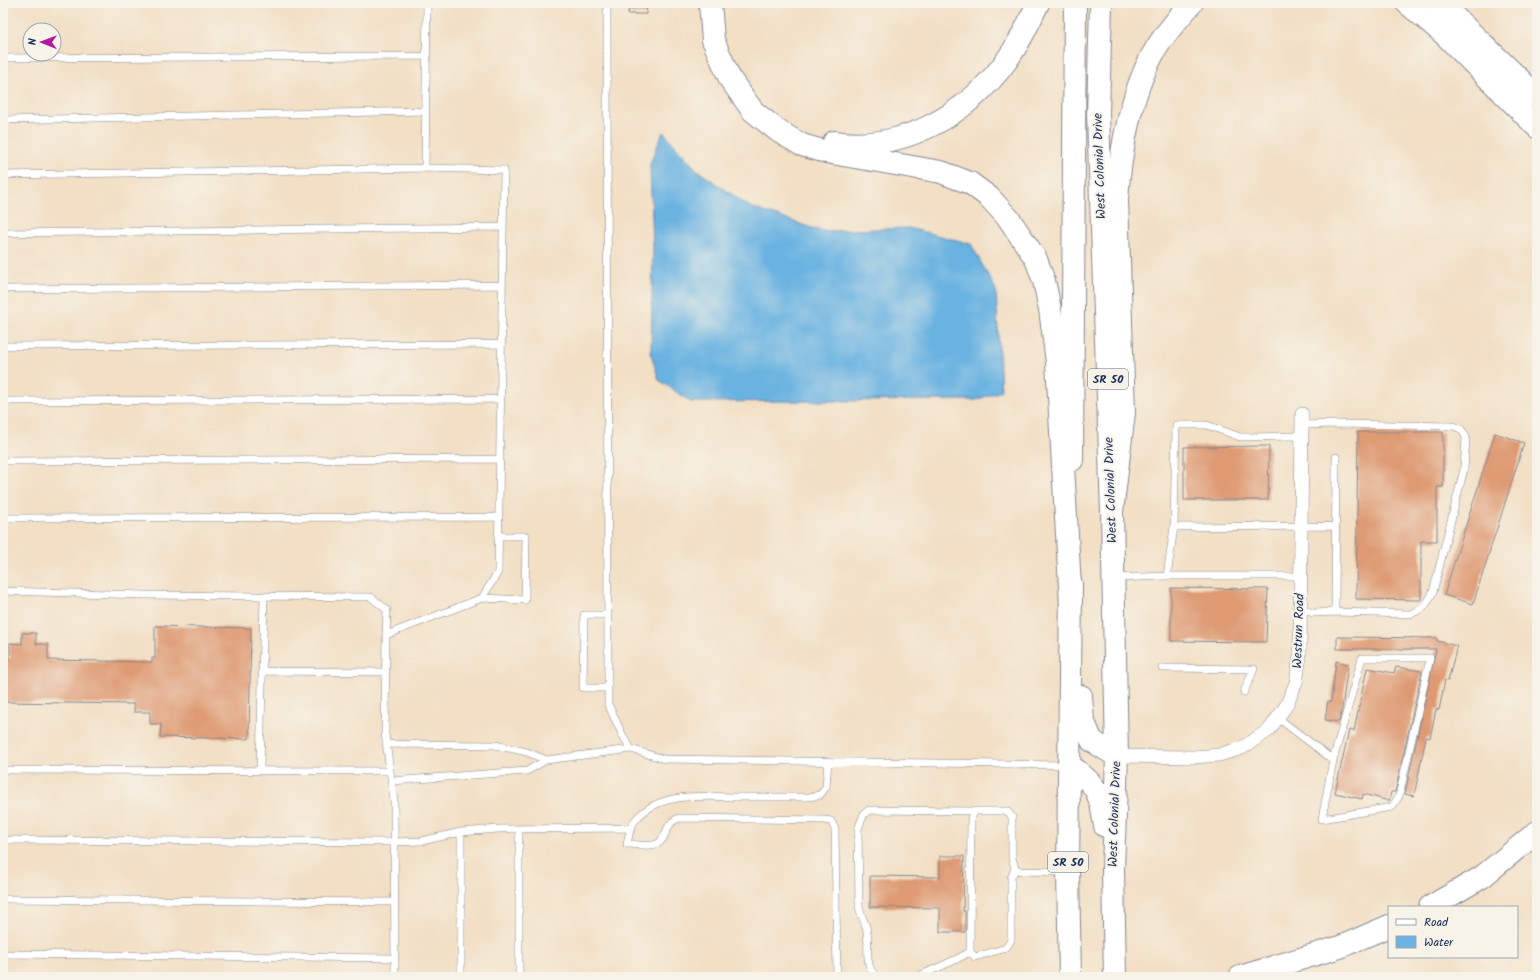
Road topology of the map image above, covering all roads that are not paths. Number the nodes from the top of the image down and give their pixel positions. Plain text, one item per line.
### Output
1 (427, 3) edge
2 (608, 3) edge
3 (710, 3) edge
4 (721, 3) edge
5 (1038, 3) edge
6 (1075, 3) edge
7 (1101, 3) edge
8 (1192, 3) edge
9 (1407, 3) edge
10 (1440, 3) edge
11 (427, 56) junction
12 (3, 58) edge
13 (1537, 96) edge
14 (426, 112) junction
15 (3, 120) edge
16 (1537, 127) edge
17 (425, 168) junction
18 (3, 174) edge
19 (503, 227) junction
20 (3, 233) edge
21 (502, 285) junction
22 (3, 289) edge
23 (501, 344) junction
24 (3, 346) edge
25 (500, 399) junction
26 (3, 401) edge
27 (1302, 425) junction
28 (1336, 457) dead end
29 (500, 459) junction
30 (3, 461) edge
31 (1112, 512) junction
32 (499, 517) junction
33 (3, 518) edge
34 (1301, 526) junction
35 (1335, 526) junction
36 (1174, 527) junction
37 (498, 536) junction
38 (1167, 576) junction
39 (1300, 576) junction
40 (1113, 579) junction
41 (3, 591) edge
42 (264, 596) junction
43 (482, 598) junction
44 (1071, 604) junction
45 (1300, 608) junction
46 (1335, 612) junction
47 (608, 615) junction
48 (386, 635) junction
49 (1162, 668) dead end
50 (262, 671) junction
51 (386, 672) junction
52 (608, 688) junction
53 (1244, 692) dead end
54 (1278, 718) junction
55 (386, 744) junction
56 (631, 749) junction
57 (1116, 756) junction
58 (546, 760) junction
59 (1333, 760) junction
60 (828, 761) junction
61 (1069, 765) junction
62 (3, 770) edge
63 (260, 770) junction
64 (390, 771) junction
65 (391, 781) junction
66 (975, 811) junction
67 (631, 828) junction
68 (519, 829) junction
69 (461, 832) junction
70 (1537, 832) edge
71 (3, 840) edge
72 (394, 842) junction
73 (1015, 868) junction
74 (1113, 870) junction
75 (1068, 872) junction
76 (3, 899) edge
77 (394, 902) junction
78 (1432, 906) edge
79 (1388, 926) edge
80 (970, 952) junction
81 (3, 954) edge
82 (395, 958) junction
83 (395, 977) edge
84 (461, 977) edge
85 (519, 977) edge
86 (837, 977) edge
87 (877, 977) edge
88 (916, 977) edge
89 (1070, 977) edge
90 (1114, 977) edge
91 (1240, 977) edge

1 - 11 lane
2 - 47 lane
3 - 44 highway
4 - 5 highway
6 - 44 highway, West Colonial Drive / SR 50
7 - 31 highway, West Colonial Drive / SR 50
8 - 31 highway
9 - 16 highway
10 - 13 highway
11 - 12 lane
11 - 14 lane
14 - 15 lane
14 - 17 lane
17 - 18 lane
17 - 19 lane
19 - 20 lane
19 - 21 lane
21 - 22 lane
21 - 23 lane
23 - 24 lane
23 - 25 lane
25 - 26 lane
25 - 29 lane
27 - 34 street, Westrun Road
27 - 36 lane
27 - 46 lane
28 - 35 lane
29 - 30 lane
29 - 32 lane
31 - 40 highway, West Colonial Drive / SR 50
32 - 33 lane
32 - 37 lane
34 - 35 lane
34 - 36 lane
34 - 39 street, Westrun Road
35 - 46 lane
36 - 38 lane
37 - 43 lane
37 - 43 lane
38 - 39 lane
38 - 40 lane
39 - 45 street, Westrun Road
40 - 57 highway, West Colonial Drive / SR 50
41 - 42 lane
42 - 48 lane
42 - 50 lane
43 - 48 lane
44 - 57 highway
44 - 61 highway, West Colonial Drive / SR 50
45 - 46 lane
45 - 54 street, Westrun Road
47 - 52 lane
47 - 52 lane
48 - 51 lane
49 - 53 lane
50 - 51 lane
50 - 63 lane
51 - 55 lane
52 - 56 lane
54 - 57 street, Westrun Road
54 - 59 lane
55 - 58 lane
55 - 64 lane
56 - 58 lane
56 - 60 lane
57 - 74 highway, West Colonial Drive / SR 50
58 - 65 lane
59 - 59 lane
60 - 61 lane
60 - 67 lane
61 - 74 highway
61 - 75 highway, West Colonial Drive / SR 50
62 - 63 lane
63 - 64 lane
64 - 65 lane
65 - 72 lane
66 - 73 lane
66 - 80 lane
66 - 87 lane
67 - 68 lane
67 - 86 lane
68 - 69 lane
68 - 85 lane
69 - 72 lane
69 - 84 lane
70 - 78 highway
71 - 72 lane
72 - 77 lane
73 - 75 lane
73 - 80 lane
74 - 90 highway, West Colonial Drive / SR 50
75 - 89 highway, West Colonial Drive / SR 50
76 - 77 lane
77 - 82 lane
79 - 91 highway
80 - 88 lane
81 - 82 lane
82 - 83 lane

